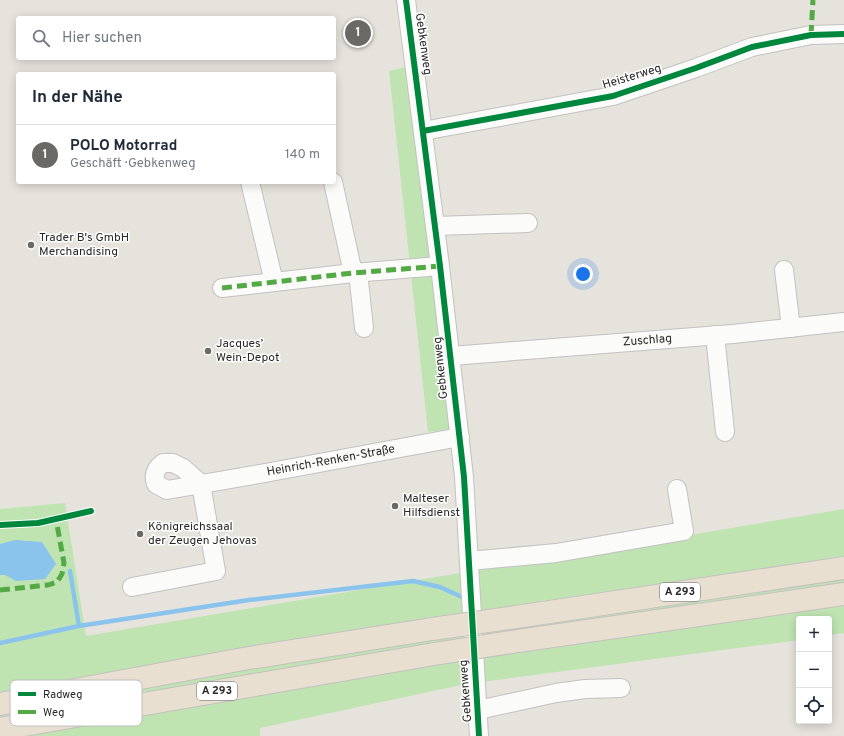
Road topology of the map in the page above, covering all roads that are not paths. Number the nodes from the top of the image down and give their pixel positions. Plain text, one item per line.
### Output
1 (406, 0) edge
2 (844, 34) edge
3 (422, 131) junction
4 (250, 184) edge
5 (334, 184) edge
6 (528, 223) dead end
7 (435, 226) junction
8 (440, 266) junction
9 (784, 270) dead end
10 (356, 273) junction
11 (274, 282) junction
12 (222, 288) dead end
13 (844, 322) edge
14 (364, 328) dead end
15 (791, 328) junction
16 (715, 335) junction
17 (451, 356) junction
18 (725, 432) dead end
19 (460, 437) junction
20 (677, 489) dead end
21 (469, 560) junction
22 (844, 568) edge
23 (132, 586) dead end
24 (844, 594) edge
25 (130, 680) edge
26 (621, 688) dead end
27 (10, 702) edge
28 (0, 704) edge
29 (142, 704) edge
30 (478, 710) junction
31 (17, 726) edge
32 (0, 729) edge
33 (479, 736) edge

1 - 3 street, Gebkenweg
2 - 3 street, Heisterweg
3 - 7 street, Gebkenweg
4 - 11 street
5 - 10 street
6 - 7 street
7 - 8 street, Gebkenweg
8 - 10 street
8 - 17 street, Gebkenweg
9 - 15 street
10 - 11 street
10 - 14 street
11 - 12 street
13 - 15 street, Zuschlag
15 - 16 street, Zuschlag
16 - 17 street, Zuschlag
16 - 18 street
17 - 19 street, Gebkenweg
19 - 21 street, Gebkenweg
19 - 23 street, Heinrich-Renken-Straße
20 - 21 street
21 - 30 street, Gebkenweg
22 - 25 highway, A 293, bridge
24 - 29 highway, A 293, bridge
26 - 30 street
27 - 28 highway, A 293, bridge
30 - 33 street, Gebkenweg
31 - 32 highway, A 293, bridge

